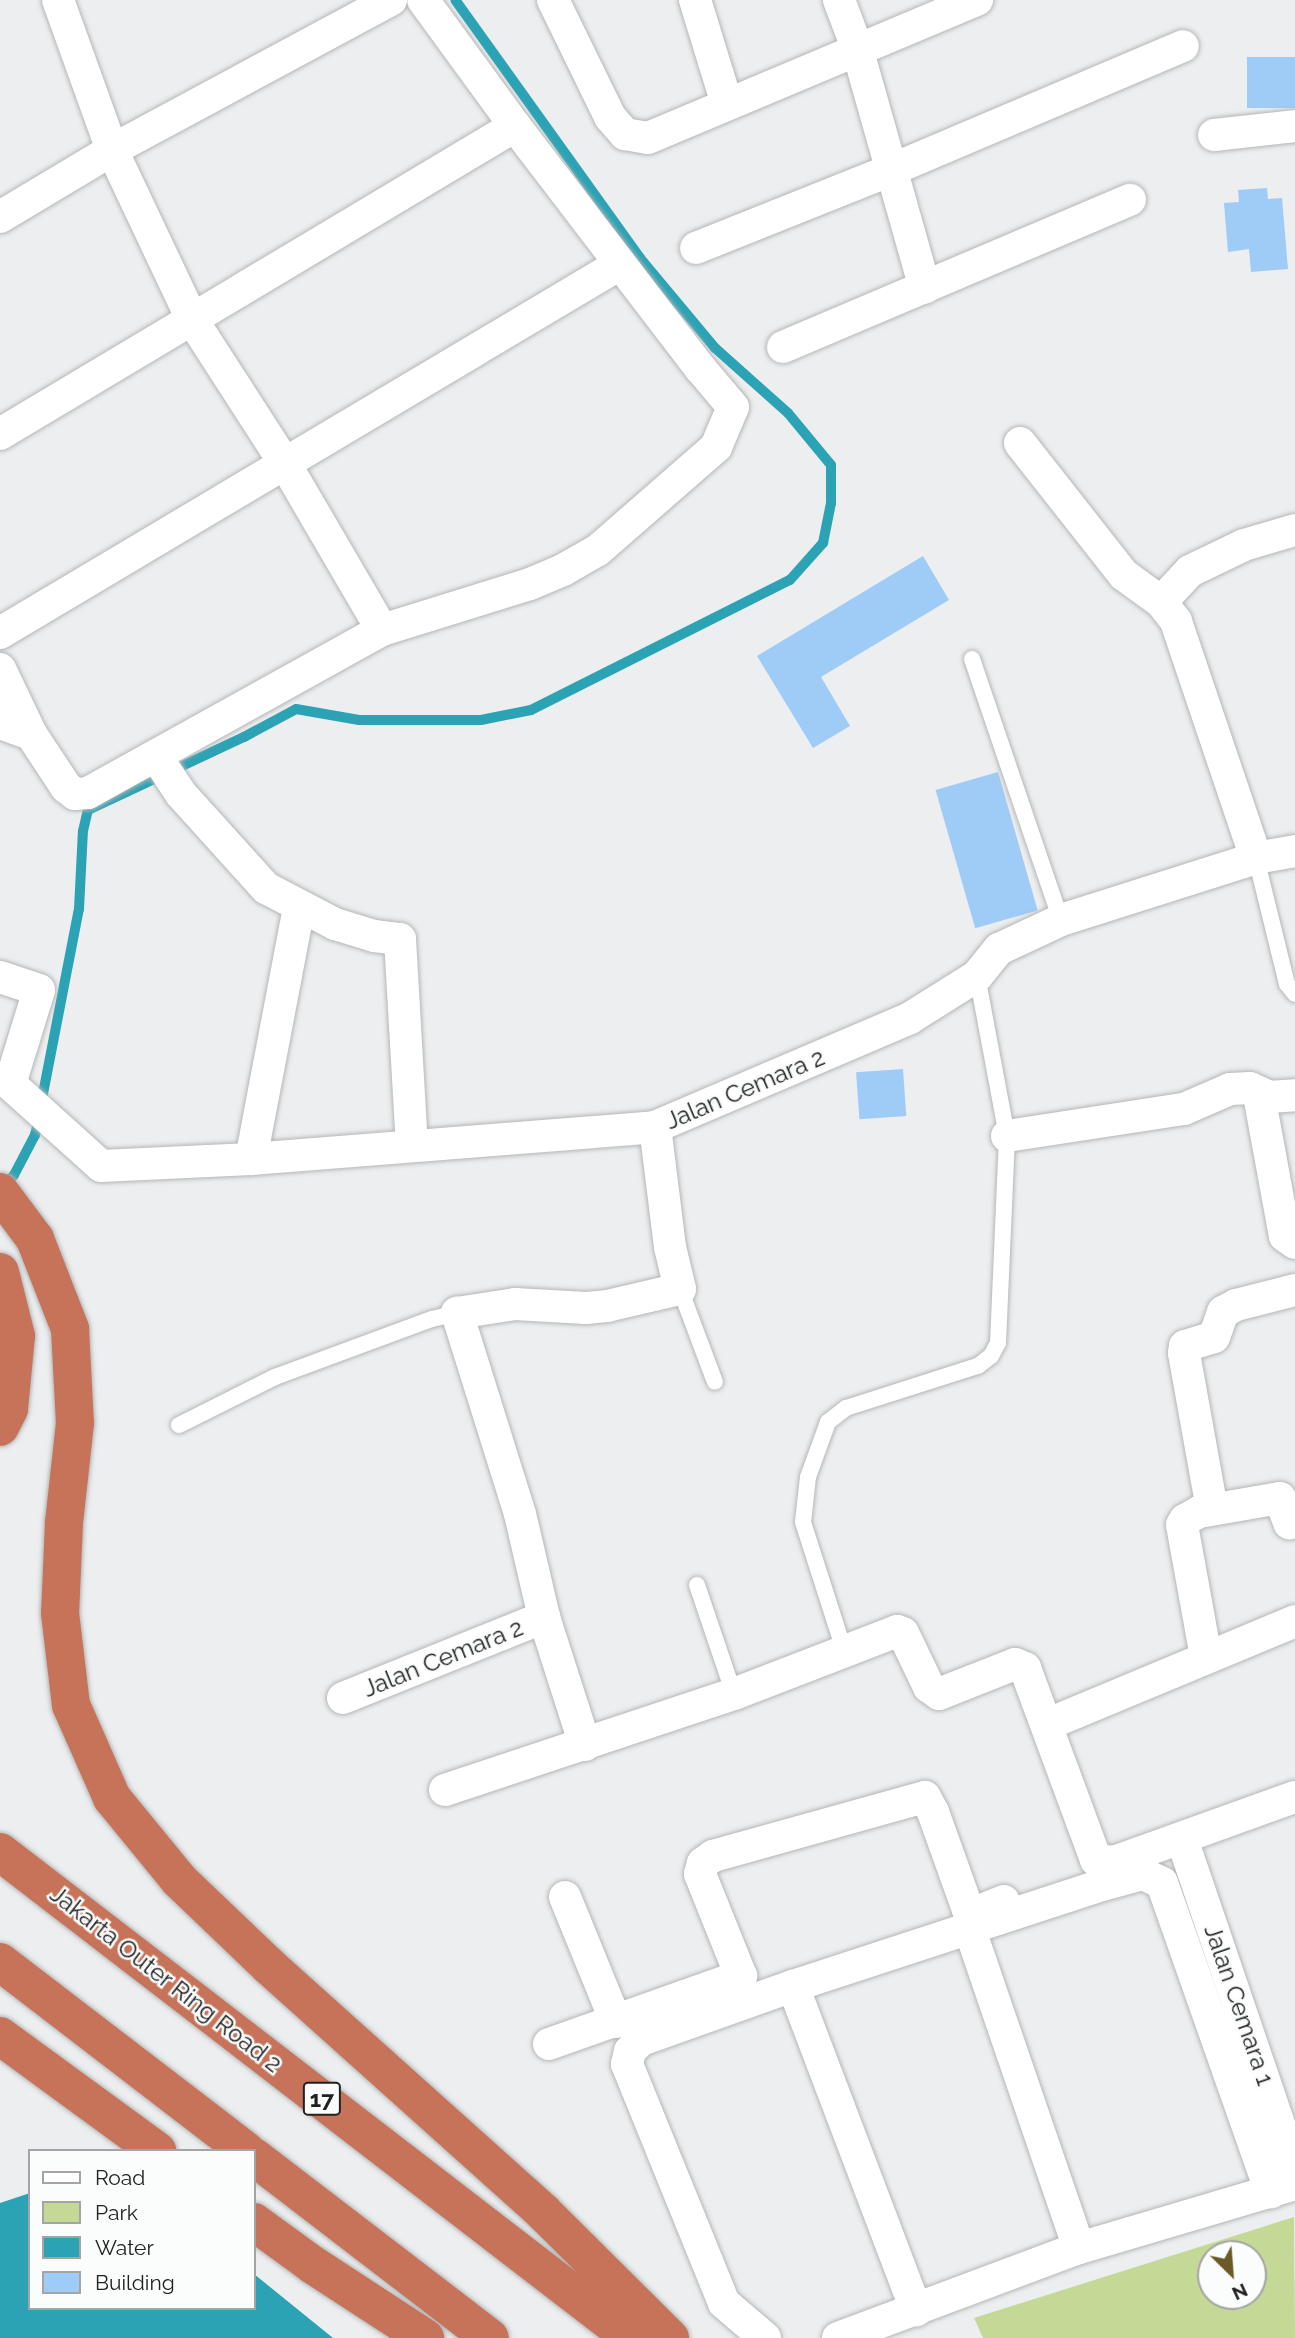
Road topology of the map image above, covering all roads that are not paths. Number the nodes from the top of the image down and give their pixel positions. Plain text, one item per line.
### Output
1 (58, 0) edge
2 (391, 0) edge
3 (423, 0) edge
4 (553, 0) edge
5 (695, 0) edge
6 (839, 0) edge
7 (971, 1) edge
8 (1183, 46) dead end
9 (857, 48) junction
10 (727, 104) junction
11 (1295, 126) edge
12 (515, 127) junction
13 (1214, 135) dead end
14 (112, 150) junction
15 (891, 170) junction
16 (1130, 200) dead end
17 (0, 217) edge
18 (696, 248) dead end
19 (620, 264) junction
20 (925, 288) junction
21 (193, 321) junction
22 (783, 347) dead end
23 (0, 434) edge
24 (1020, 443) dead end
25 (284, 462) junction
26 (1295, 530) edge
27 (1161, 601) junction
28 (383, 630) junction
29 (0, 633) edge
30 (972, 659) dead end
31 (0, 669) edge
32 (0, 723) edge
33 (31, 734) junction
34 (156, 756) junction
35 (1295, 851) edge
36 (1256, 858) junction
37 (299, 907) junction
38 (1061, 920) junction
39 (978, 976) junction
40 (0, 977) edge
41 (1295, 994) edge
42 (1259, 1095) junction
43 (1295, 1095) edge
44 (655, 1127) junction
45 (1007, 1136) junction
46 (412, 1146) junction
47 (251, 1159) junction
48 (0, 1192) edge
49 (1295, 1243) edge
50 (0, 1272) edge
51 (680, 1289) junction
52 (1295, 1290) edge
53 (457, 1313) junction
54 (715, 1382) dead end
55 (180, 1425) dead end
56 (0, 1427) edge
57 (1212, 1509) junction
58 (1293, 1531) edge
59 (697, 1585) dead end
60 (544, 1617) junction
61 (1295, 1621) edge
62 (844, 1650) junction
63 (1206, 1657) junction
64 (734, 1694) junction
65 (343, 1698) dead end
66 (1048, 1724) junction
67 (585, 1745) junction
68 (445, 1790) dead end
69 (1295, 1797) edge
70 (1182, 1839) junction
71 (6, 1856) edge
72 (1103, 1863) junction
73 (565, 1897) dead end
74 (970, 1930) junction
75 (0, 1962) edge
76 (793, 1986) junction
77 (616, 2022) junction
78 (0, 2036) edge
79 (549, 2044) dead end
80 (154, 2149) edge
81 (243, 2149) edge
82 (256, 2159) edge
83 (1295, 2171) edge
84 (1283, 2188) edge
85 (256, 2223) edge
86 (1079, 2248) junction
87 (916, 2310) junction
88 (425, 2338) edge
89 (490, 2338) edge
90 (631, 2338) edge
91 (670, 2338) edge
92 (765, 2338) edge
93 (838, 2338) edge

1 - 14 street
2 - 14 street
3 - 12 street
4 - 10 street
5 - 10 street
6 - 9 street
7 - 9 street
8 - 15 street
9 - 10 street
9 - 15 street
11 - 13 street
12 - 19 street
12 - 21 street
14 - 17 street
14 - 21 street
15 - 18 street
15 - 20 street
16 - 20 street
19 - 25 street
19 - 28 street
20 - 22 street
21 - 23 street
21 - 25 street
24 - 27 street
25 - 28 street
25 - 29 street
26 - 27 street
27 - 36 street
28 - 34 street
30 - 38 lane
31 - 33 street
32 - 33 street
33 - 34 street
34 - 37 street
35 - 36 street, Jalan Cemara 2
36 - 38 street, Jalan Cemara 2
36 - 41 lane
37 - 46 street
37 - 47 street
38 - 39 street, Jalan Cemara 2
39 - 44 street, Jalan Cemara 2
39 - 45 lane
40 - 47 street, Jalan Cemara 2
42 - 43 street
42 - 45 street
42 - 49 street
44 - 46 street, Jalan Cemara 2
44 - 51 street
45 - 62 lane
46 - 47 street, Jalan Cemara 2
48 - 91 highway
50 - 56 highway
51 - 53 street
51 - 54 lane
52 - 57 street
53 - 55 lane
53 - 60 street
57 - 58 street
57 - 63 street
59 - 64 lane
60 - 65 street, Jalan Cemara 2
60 - 67 street
61 - 63 street
62 - 64 street
62 - 66 street
63 - 66 street
64 - 67 street
66 - 72 street
67 - 68 street
69 - 70 street
70 - 72 street
70 - 83 street, Jalan Cemara 1
71 - 90 highway, Jakarta Outer Ring Road 2 / 17
72 - 77 street
73 - 77 street
74 - 76 street
74 - 84 street
74 - 86 street
75 - 81 highway
76 - 87 street
76 - 92 street
77 - 79 street
78 - 80 highway
82 - 89 highway
84 - 86 street
85 - 88 highway
86 - 87 street
87 - 93 street

